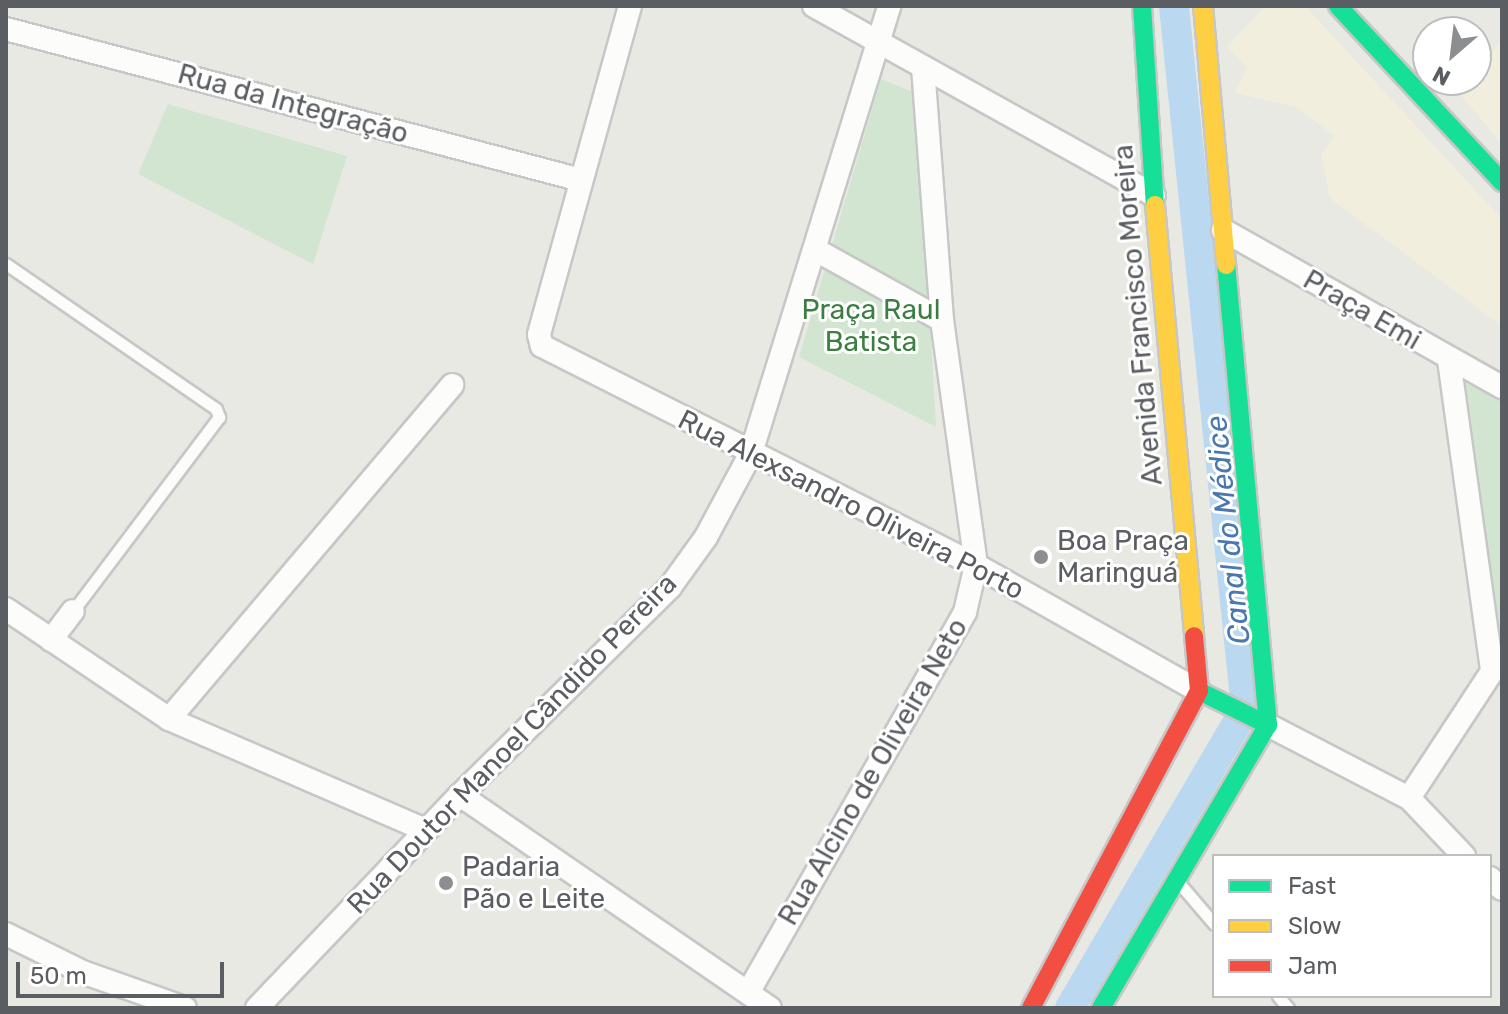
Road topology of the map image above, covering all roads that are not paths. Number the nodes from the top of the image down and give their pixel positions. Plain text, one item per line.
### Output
1 (630, 6) edge
2 (814, 6) edge
3 (889, 6) edge
4 (1142, 6) edge
5 (1203, 6) edge
6 (1338, 6) edge
7 (6, 29) edge
8 (876, 42) junction
9 (923, 69) junction
10 (581, 180) junction
11 (1502, 182) edge
12 (1154, 195) junction
13 (1223, 230) junction
14 (816, 250) junction
15 (6, 264) edge
16 (942, 320) junction
17 (1449, 360) junction
18 (452, 385) dead end
19 (1502, 387) edge
20 (751, 453) junction
21 (976, 565) junction
22 (6, 609) edge
23 (73, 611) joint
24 (51, 640) junction
25 (1497, 663) edge
26 (1203, 692) junction
27 (169, 719) junction
28 (1266, 723) junction
29 (460, 795) junction
30 (1409, 798) junction
31 (425, 830) junction
32 (1462, 854) edge
33 (1177, 881) junction
34 (1212, 922) edge
35 (6, 934) edge
36 (749, 991) junction
37 (185, 1008) edge
38 (257, 1008) edge
39 (770, 1008) edge
40 (1031, 1008) edge
41 (1101, 1008) edge

1 - 10 street
2 - 8 street
3 - 8 street, Rua Doutor Manoel Cândido Pereira
4 - 12 street, Avenida Francisco Moreira
5 - 13 street
6 - 11 street
7 - 10 street, Rua da Integração
8 - 9 street
8 - 14 street, Rua Doutor Manoel Cândido Pereira
9 - 12 street
9 - 16 street, Rua Alcino de Oliveira Neto
10 - 20 street, Rua Alexsandro Oliveira Porto
12 - 26 street, Avenida Francisco Moreira
13 - 17 street, Praça Emi
13 - 28 street
14 - 16 street
14 - 20 street, Rua Doutor Manoel Cândido Pereira
15 - 23 lane
16 - 21 street, Rua Alcino de Oliveira Neto
17 - 19 street, Praça Emi
17 - 25 street
18 - 27 street
20 - 21 street, Rua Alexsandro Oliveira Porto
20 - 29 street, Rua Doutor Manoel Cândido Pereira
21 - 26 street, Rua Alexsandro Oliveira Porto
21 - 36 street, Rua Alcino de Oliveira Neto
22 - 24 street
23 - 24 street
24 - 27 street
25 - 30 street
26 - 28 street
26 - 40 street
27 - 31 street
28 - 30 street
28 - 33 street
29 - 31 street, Rua Doutor Manoel Cândido Pereira
29 - 36 street
30 - 32 street
31 - 38 street, Rua Doutor Manoel Cândido Pereira
33 - 34 lane
33 - 41 street
35 - 37 street
36 - 39 street

